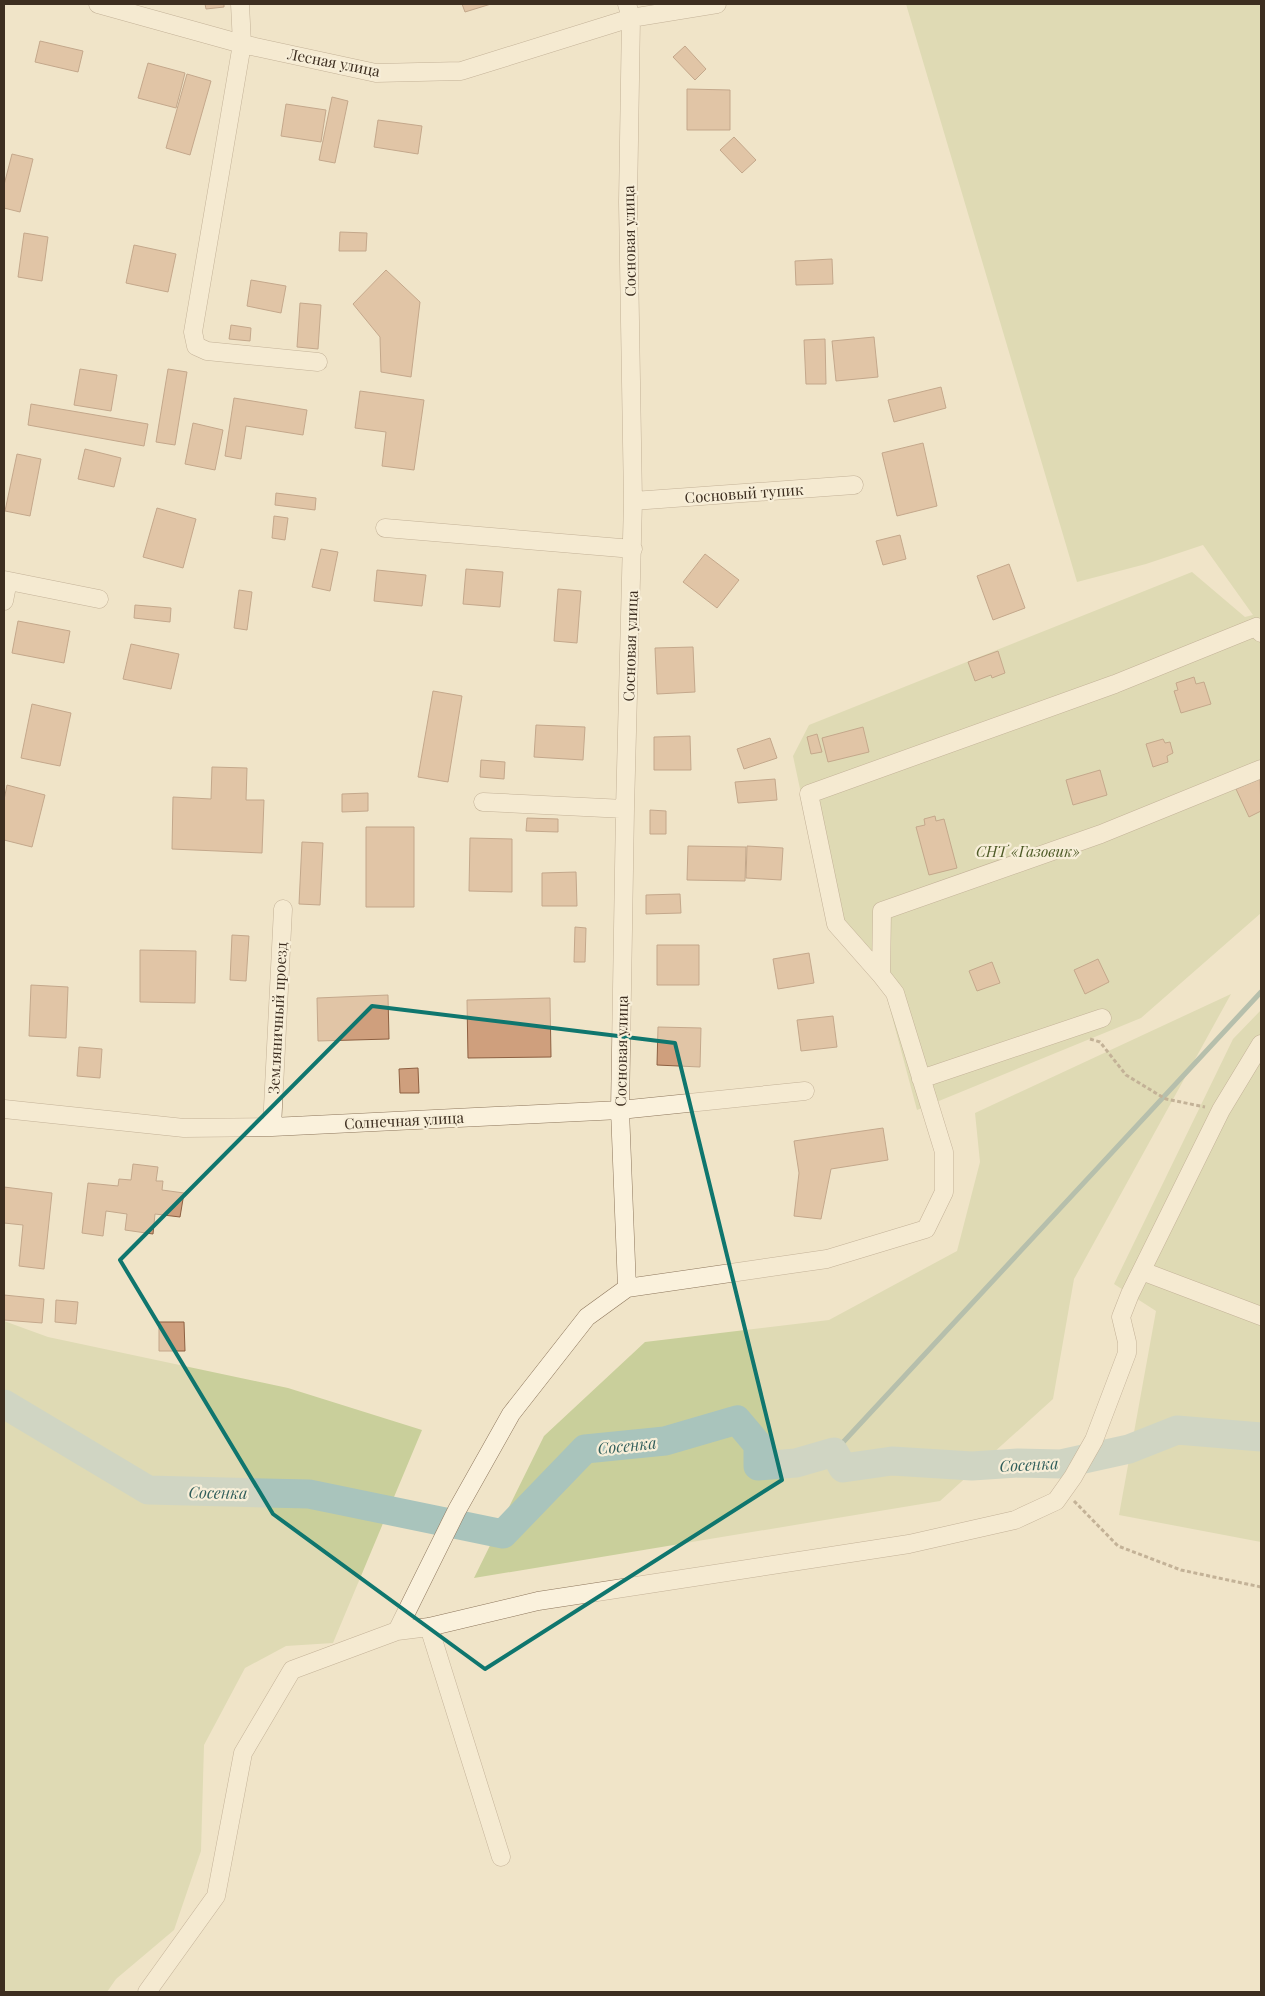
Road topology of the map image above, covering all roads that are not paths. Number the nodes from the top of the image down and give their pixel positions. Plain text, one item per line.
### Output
1 (98, 4) edge
2 (240, 4) edge
3 (717, 4) edge
4 (629, 11) edge
5 (242, 44) junction
6 (318, 362) dead end
7 (854, 485) dead end
8 (633, 501) junction
9 (385, 528) dead end
10 (633, 549) junction
11 (6, 580) edge
12 (100, 598) dead end
13 (4, 601) edge
14 (1261, 633) edge
15 (1261, 768) edge
16 (483, 802) dead end
17 (625, 808) junction
18 (283, 909) dead end
19 (881, 975) junction
20 (1102, 1018) dead end
21 (1261, 1044) edge
22 (921, 1079) junction
23 (805, 1091) dead end
24 (4, 1109) edge
25 (620, 1110) junction
26 (272, 1127) junction
27 (1142, 1271) junction
28 (628, 1288) junction
29 (1261, 1316) edge
30 (429, 1627) junction
31 (397, 1631) junction
32 (501, 1857) dead end
33 (147, 1992) edge

1 - 5 lane, Лесная улица
2 - 5 lane
3 - 4 lane, Лесная улица
4 - 5 lane, Лесная улица
4 - 8 lane, Сосновая улица
5 - 6 lane
7 - 8 lane, Сосновый тупик
8 - 10 lane, Сосновая улица
9 - 10 lane
10 - 17 lane, Сосновая улица
11 - 12 lane
11 - 13 lane
14 - 19 lane
15 - 19 lane
16 - 17 lane
17 - 25 lane, Сосновая улица
18 - 26 lane, Земляничный проезд
19 - 22 lane
20 - 22 lane
21 - 27 lane
22 - 28 lane
23 - 25 lane, Солнечная улица
24 - 26 lane, Солнечная улица
25 - 26 lane, Солнечная улица
25 - 28 lane, Сосновая улица
27 - 29 lane
27 - 30 lane
28 - 31 lane
30 - 31 lane
30 - 32 lane
31 - 33 lane

